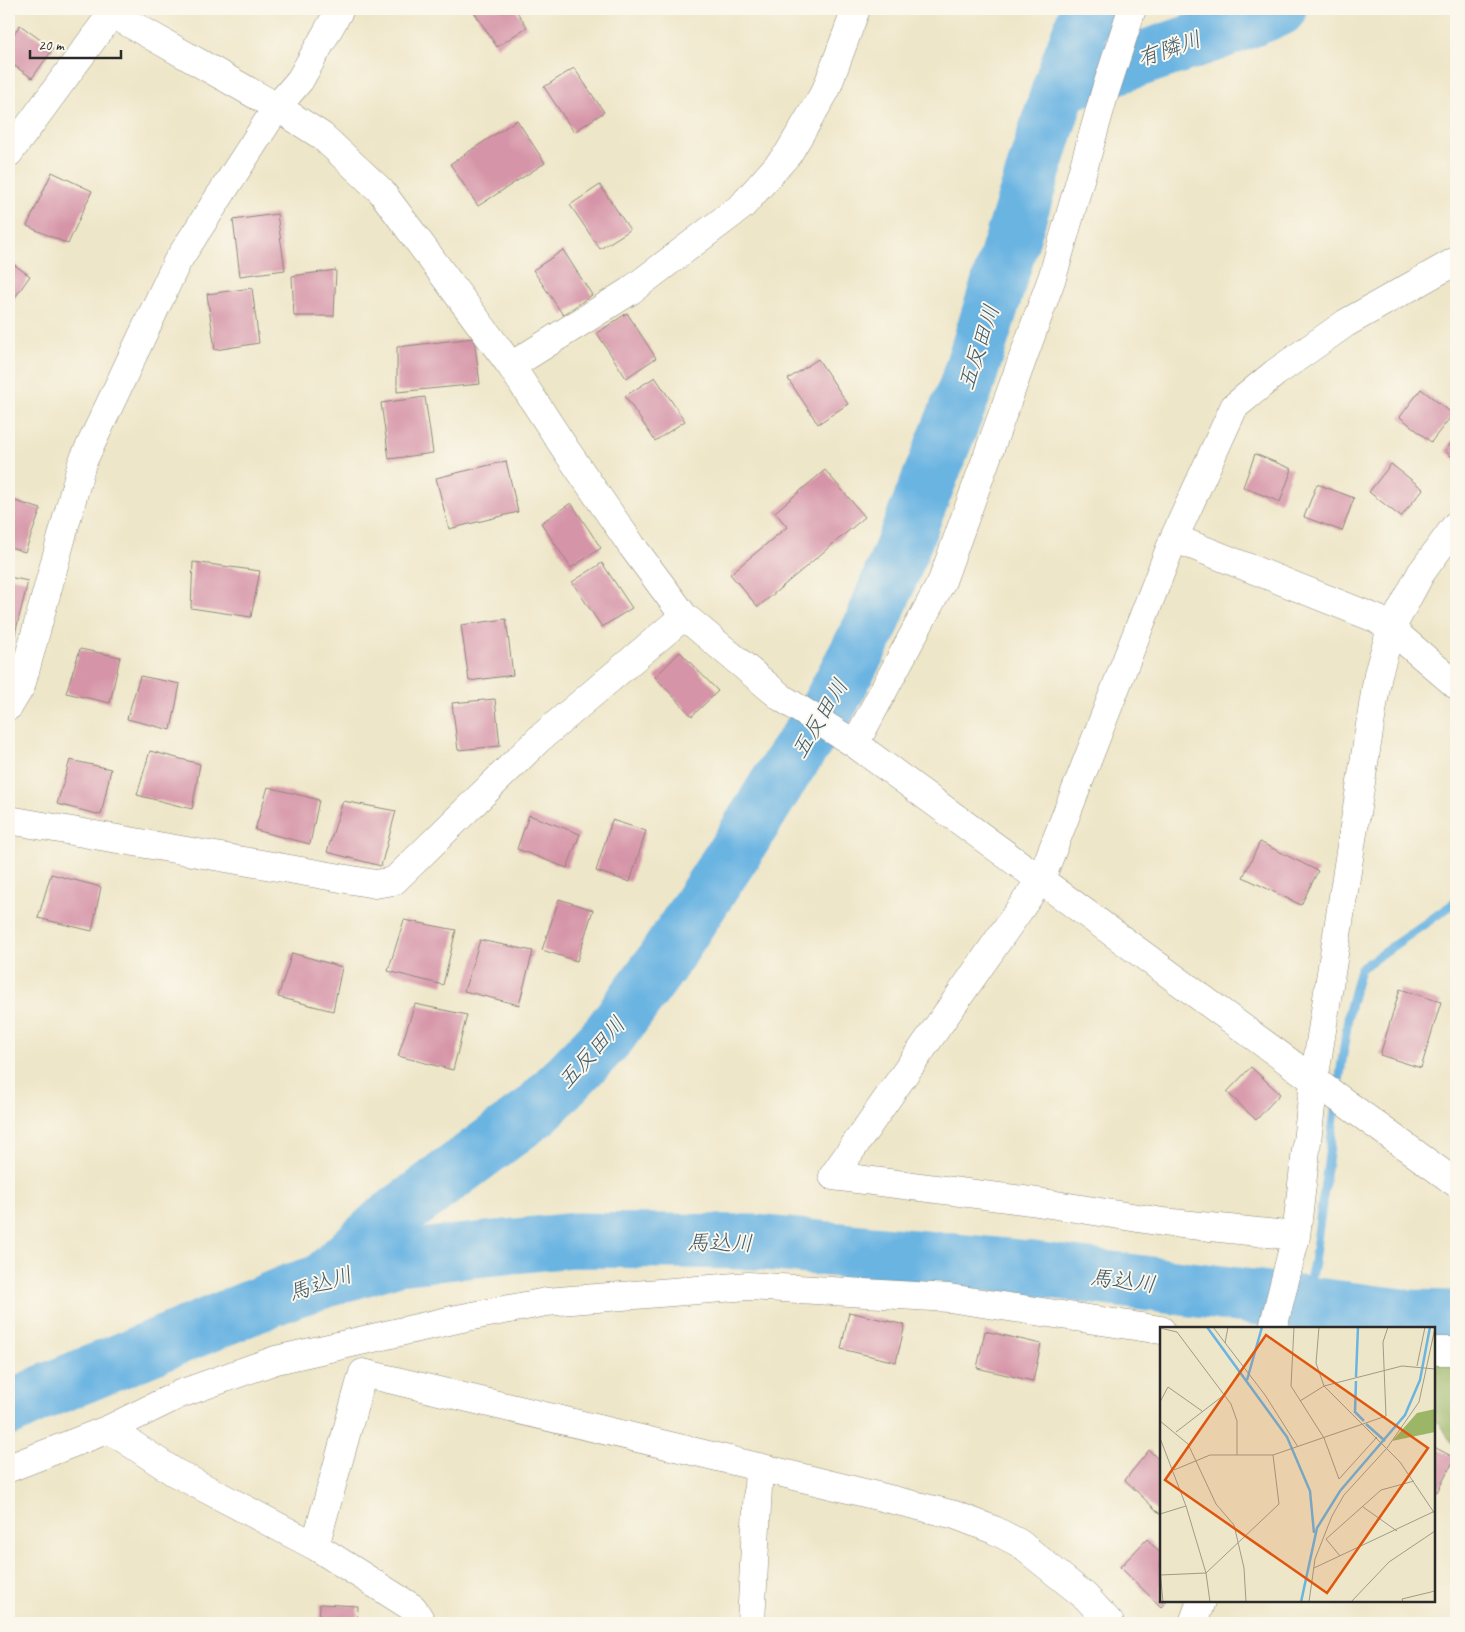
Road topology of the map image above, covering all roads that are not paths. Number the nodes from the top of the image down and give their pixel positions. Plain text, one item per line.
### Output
1 (340, 9) edge
2 (856, 9) edge
3 (1132, 9) edge
4 (113, 11) edge
5 (277, 108) junction
6 (9, 153) edge
7 (1456, 261) edge
8 (511, 366) junction
9 (1456, 525) edge
10 (1174, 538) junction
11 (684, 616) junction
12 (1391, 629) junction
13 (1456, 685) edge
14 (9, 706) edge
15 (855, 744) junction
16 (9, 820) edge
17 (1041, 880) junction
18 (1320, 1085) junction
19 (1456, 1182) edge
20 (1296, 1236) junction
21 (1273, 1327) edge
22 (1160, 1330) edge
23 (1435, 1351) edge
24 (1456, 1351) edge
25 (109, 1430) junction
26 (759, 1467) junction
27 (9, 1468) edge
28 (315, 1546) junction
29 (1201, 1602) edge
30 (422, 1623) edge
31 (751, 1623) edge
32 (1110, 1623) edge
33 (1193, 1623) edge

1 - 5 street
2 - 8 street
3 - 15 street
4 - 5 street
4 - 6 street
5 - 8 street
5 - 14 street
7 - 10 street
8 - 11 street
9 - 12 street
10 - 12 street
10 - 17 street
11 - 15 street
11 - 16 street
12 - 13 street
12 - 18 street
15 - 17 street
17 - 18 street
17 - 20 street
18 - 19 street
18 - 20 street
20 - 21 street
22 - 25 street
23 - 24 street
25 - 27 street
25 - 28 street
26 - 28 street
26 - 31 street
26 - 32 street
28 - 30 street
29 - 33 street

